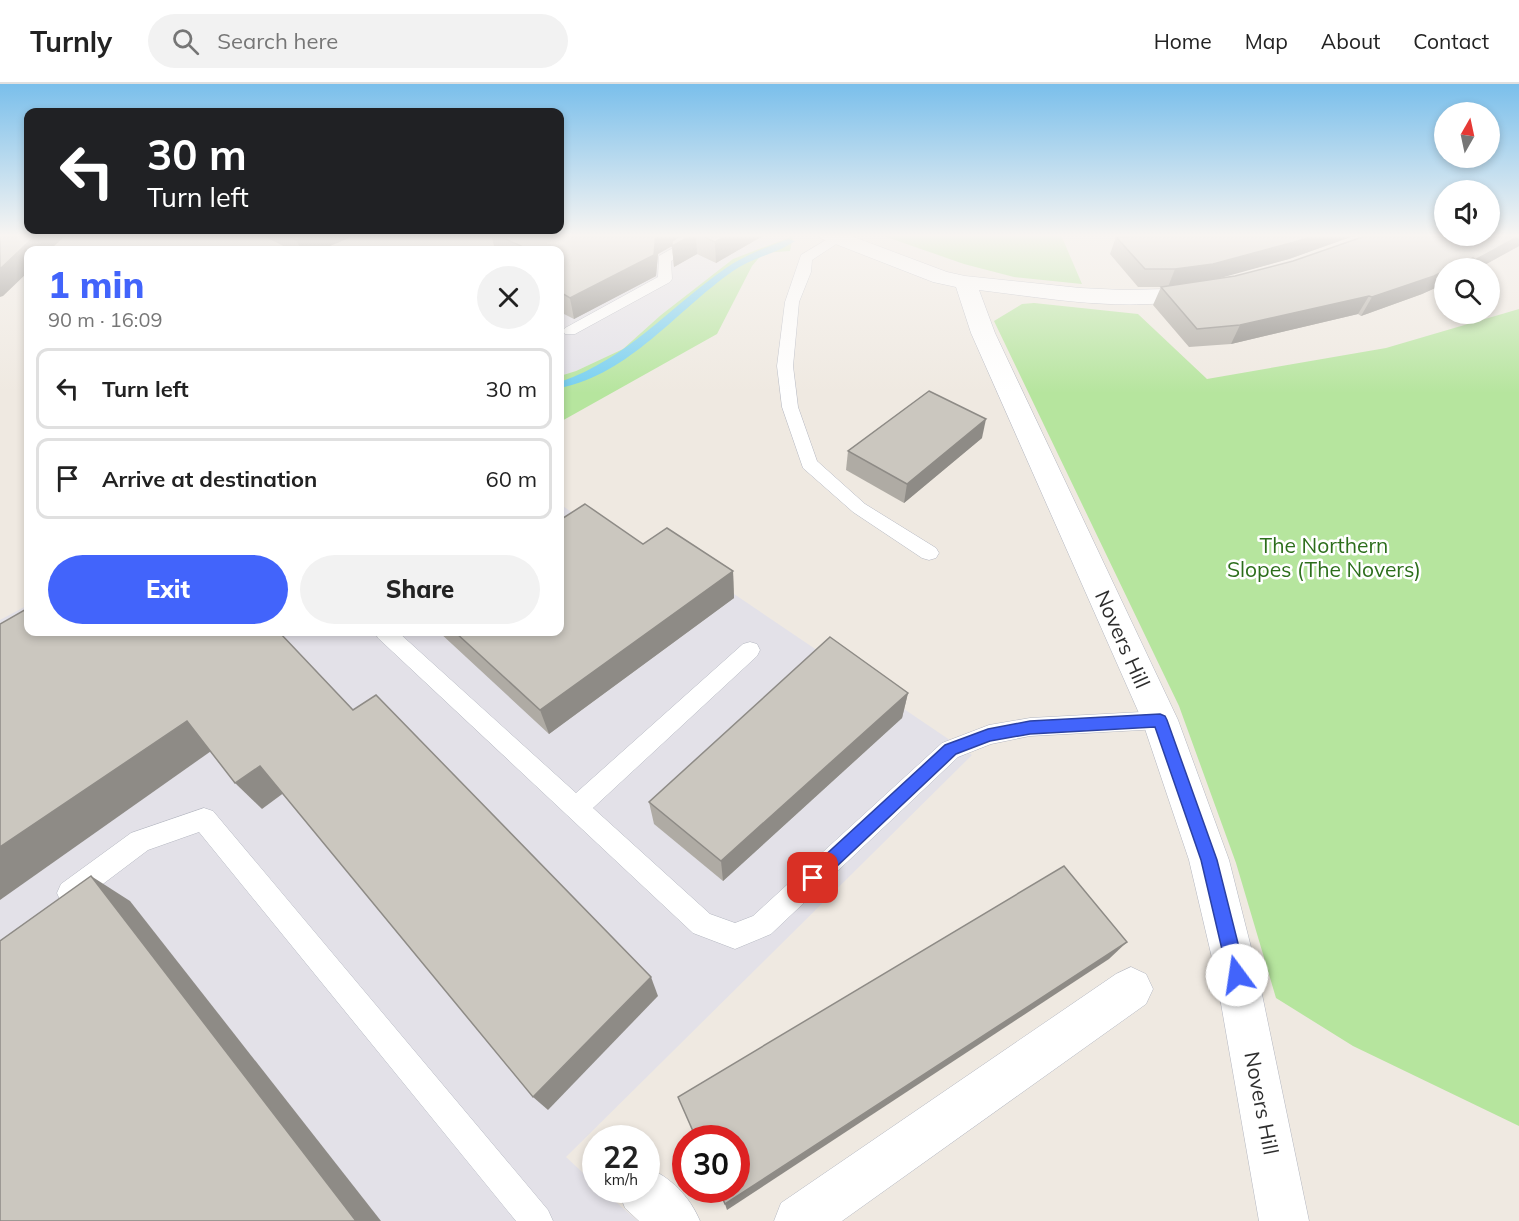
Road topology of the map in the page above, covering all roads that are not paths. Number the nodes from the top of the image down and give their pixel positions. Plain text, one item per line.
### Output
1 (650, 287) edge
2 (798, 287) edge
3 (967, 287) edge
4 (1010, 287) edge
5 (1214, 287) edge
6 (570, 331) dead end
7 (929, 553) dead end
8 (389, 636) edge
9 (750, 650) dead end
10 (1160, 720) junction
11 (576, 808) junction
12 (47, 909) edge
13 (1131, 989) dead end
14 (656, 1203) edge
15 (537, 1221) edge
16 (675, 1221) edge
17 (799, 1221) edge
18 (1284, 1221) edge

1 - 6 lane
2 - 7 lane
3 - 10 street, Novers Hill
4 - 5 street
8 - 11 lane
9 - 11 lane
10 - 11 lane
10 - 18 street, Novers Hill
12 - 15 lane
13 - 17 street
14 - 16 street

